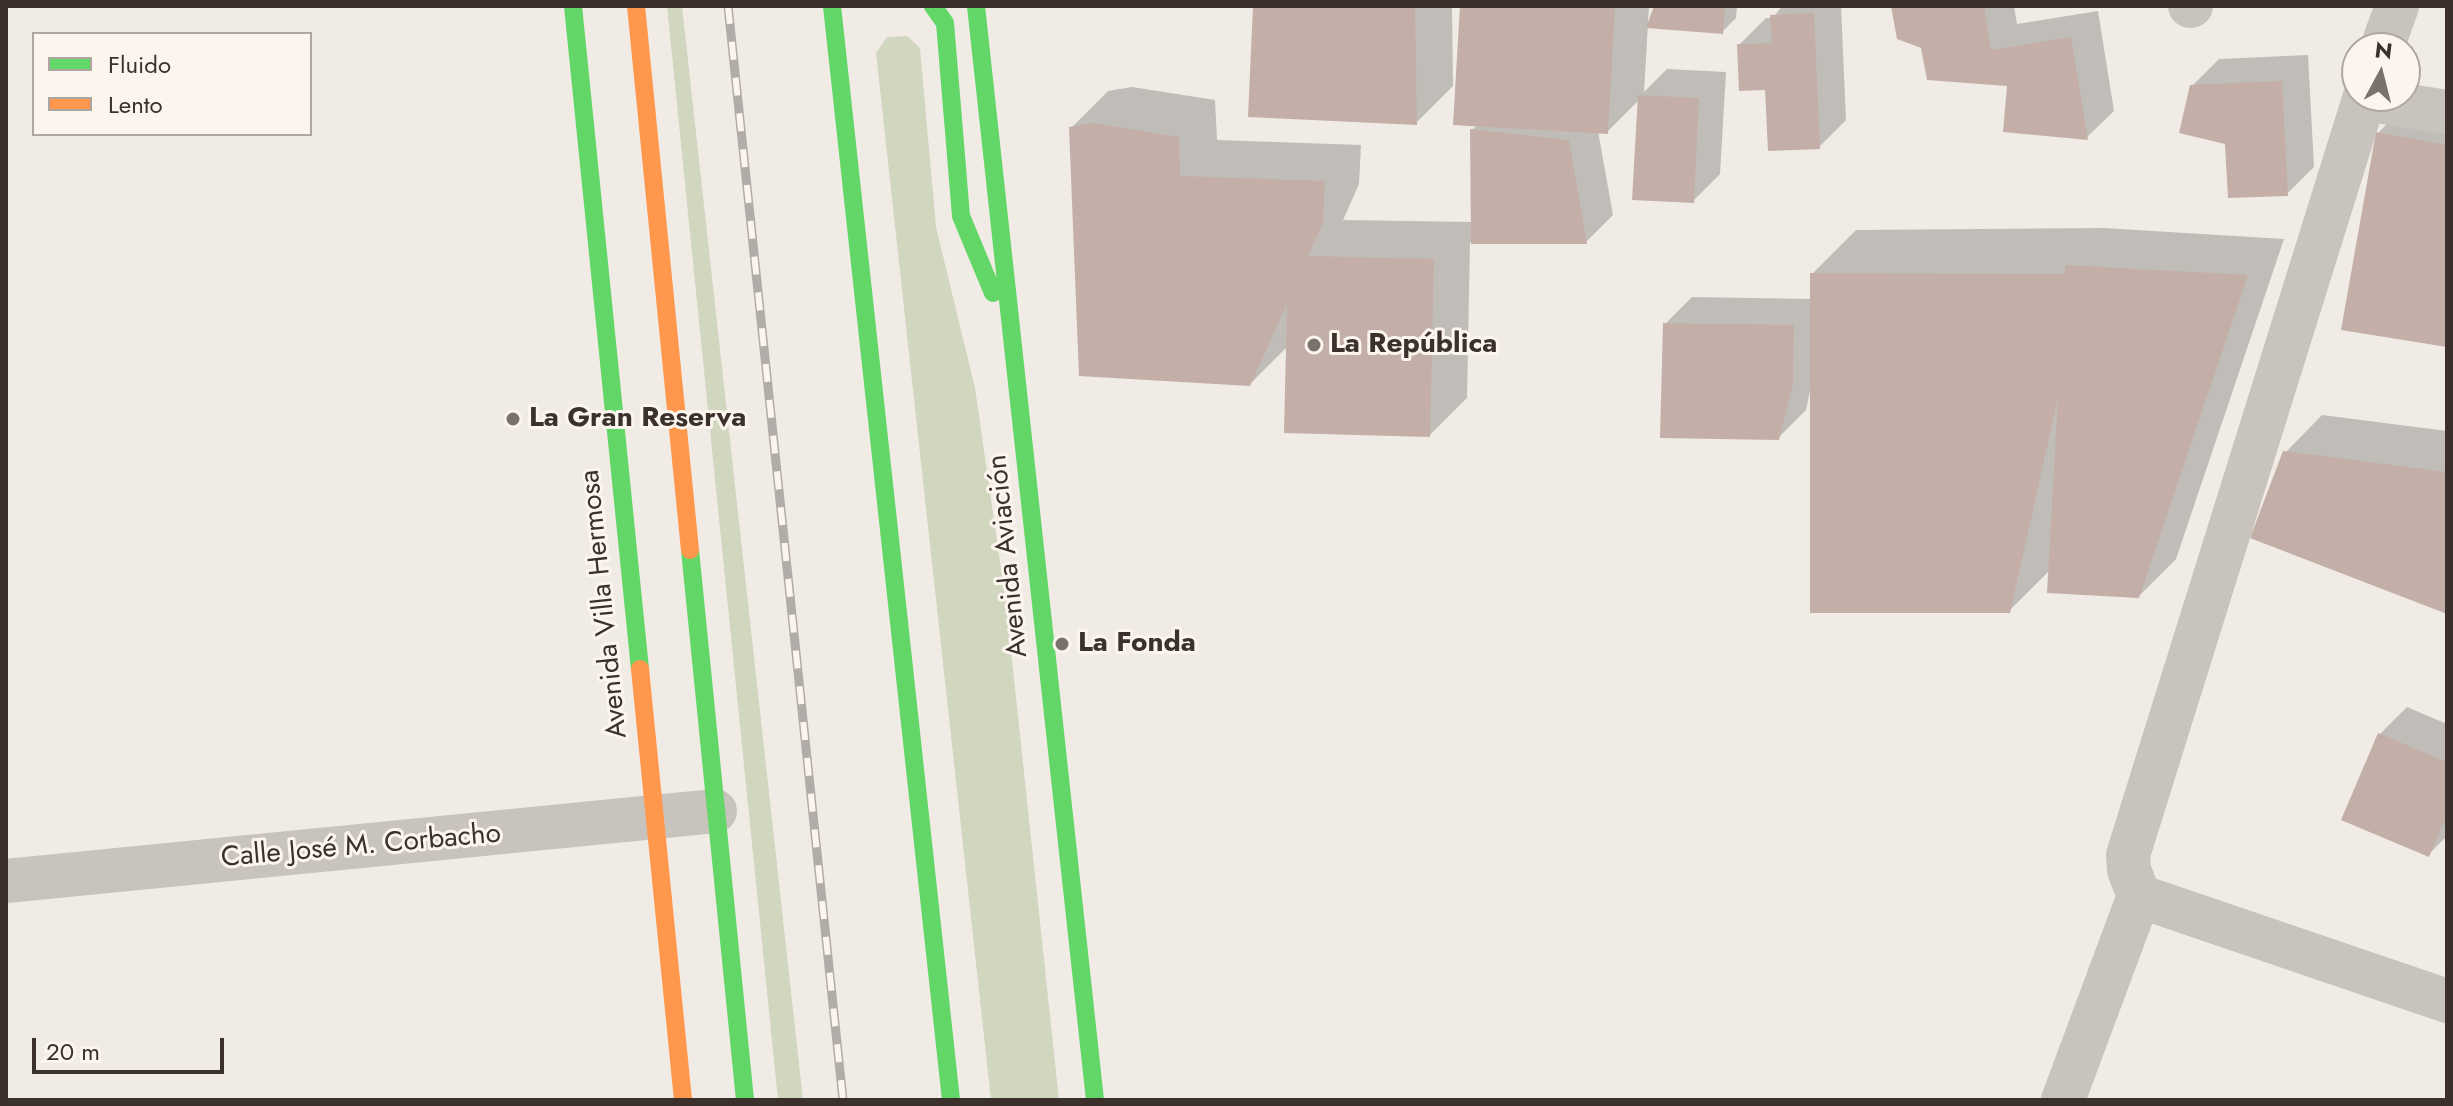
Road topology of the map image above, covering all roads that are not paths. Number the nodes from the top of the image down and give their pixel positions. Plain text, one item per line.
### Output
1 (573, 6) edge
2 (636, 6) edge
3 (832, 6) edge
4 (933, 6) edge
5 (976, 6) edge
6 (2397, 6) edge
7 (852, 18) dead end
8 (2388, 32) edge
9 (835, 43) junction
10 (2421, 107) edge
11 (2360, 112) edge
12 (2447, 112) edge
13 (1014, 344) junction
14 (715, 811) junction
15 (655, 819) junction
16 (6, 881) edge
17 (2139, 896) junction
18 (2447, 1001) edge
19 (683, 1100) edge
20 (745, 1100) edge
21 (951, 1100) edge
22 (1095, 1100) edge
23 (2063, 1100) edge

1 - 15 main road, Avenida Villa Hermosa
2 - 14 main road
3 - 9 main road
4 - 13 main road
5 - 13 main road, Avenida Aviación
6 - 8 street
7 - 9 main road
9 - 21 main road
10 - 12 street
11 - 17 street
13 - 22 main road, Avenida Aviación
14 - 15 street, Calle José M. Corbacho
14 - 20 main road
15 - 16 street, Calle José M. Corbacho
15 - 19 main road, Avenida Villa Hermosa
17 - 18 street
17 - 23 street

